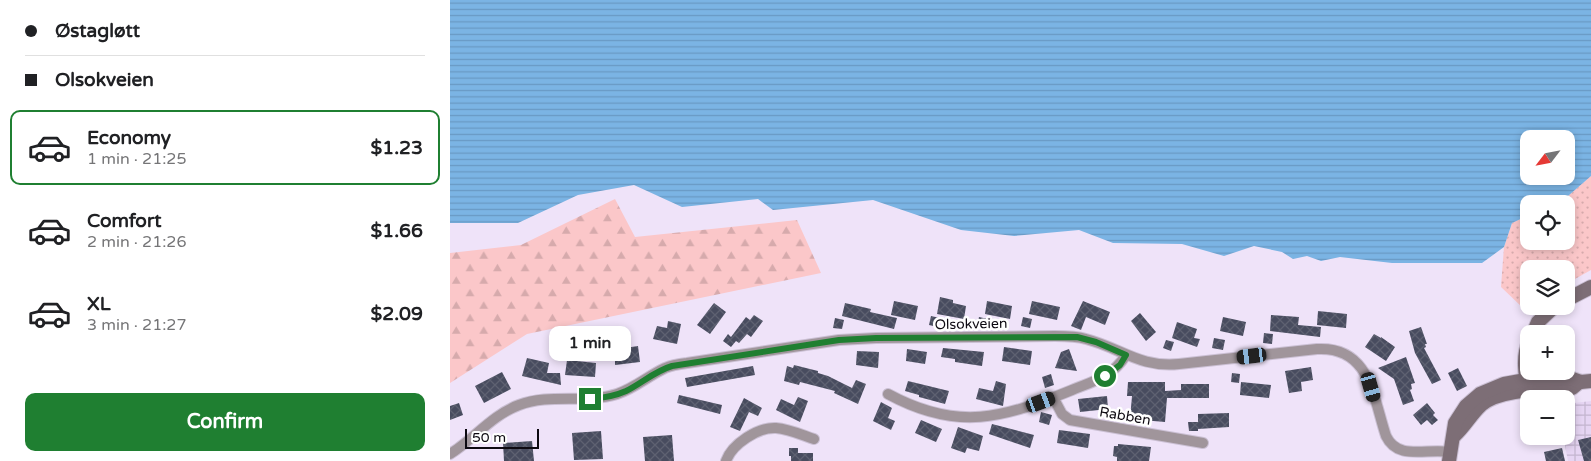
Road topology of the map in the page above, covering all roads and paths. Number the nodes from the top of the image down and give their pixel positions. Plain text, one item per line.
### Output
1 (1591, 287) edge
2 (1575, 295) edge
3 (1545, 315) edge
4 (1536, 325) edge
5 (1126, 355) junction
6 (1534, 381) edge
7 (1586, 381) edge
8 (888, 394) dead end
9 (1053, 398) junction
10 (814, 439) dead end
11 (1203, 444) dead end
12 (450, 454) edge
13 (1449, 456) edge
14 (726, 461) edge

1 - 2 main road
3 - 4 main road
5 - 9 street
5 - 12 street, Olsokveien
5 - 13 street, Olsokveien
6 - 7 main road
6 - 13 main road
8 - 9 street
9 - 11 street, Rabben
10 - 14 street

